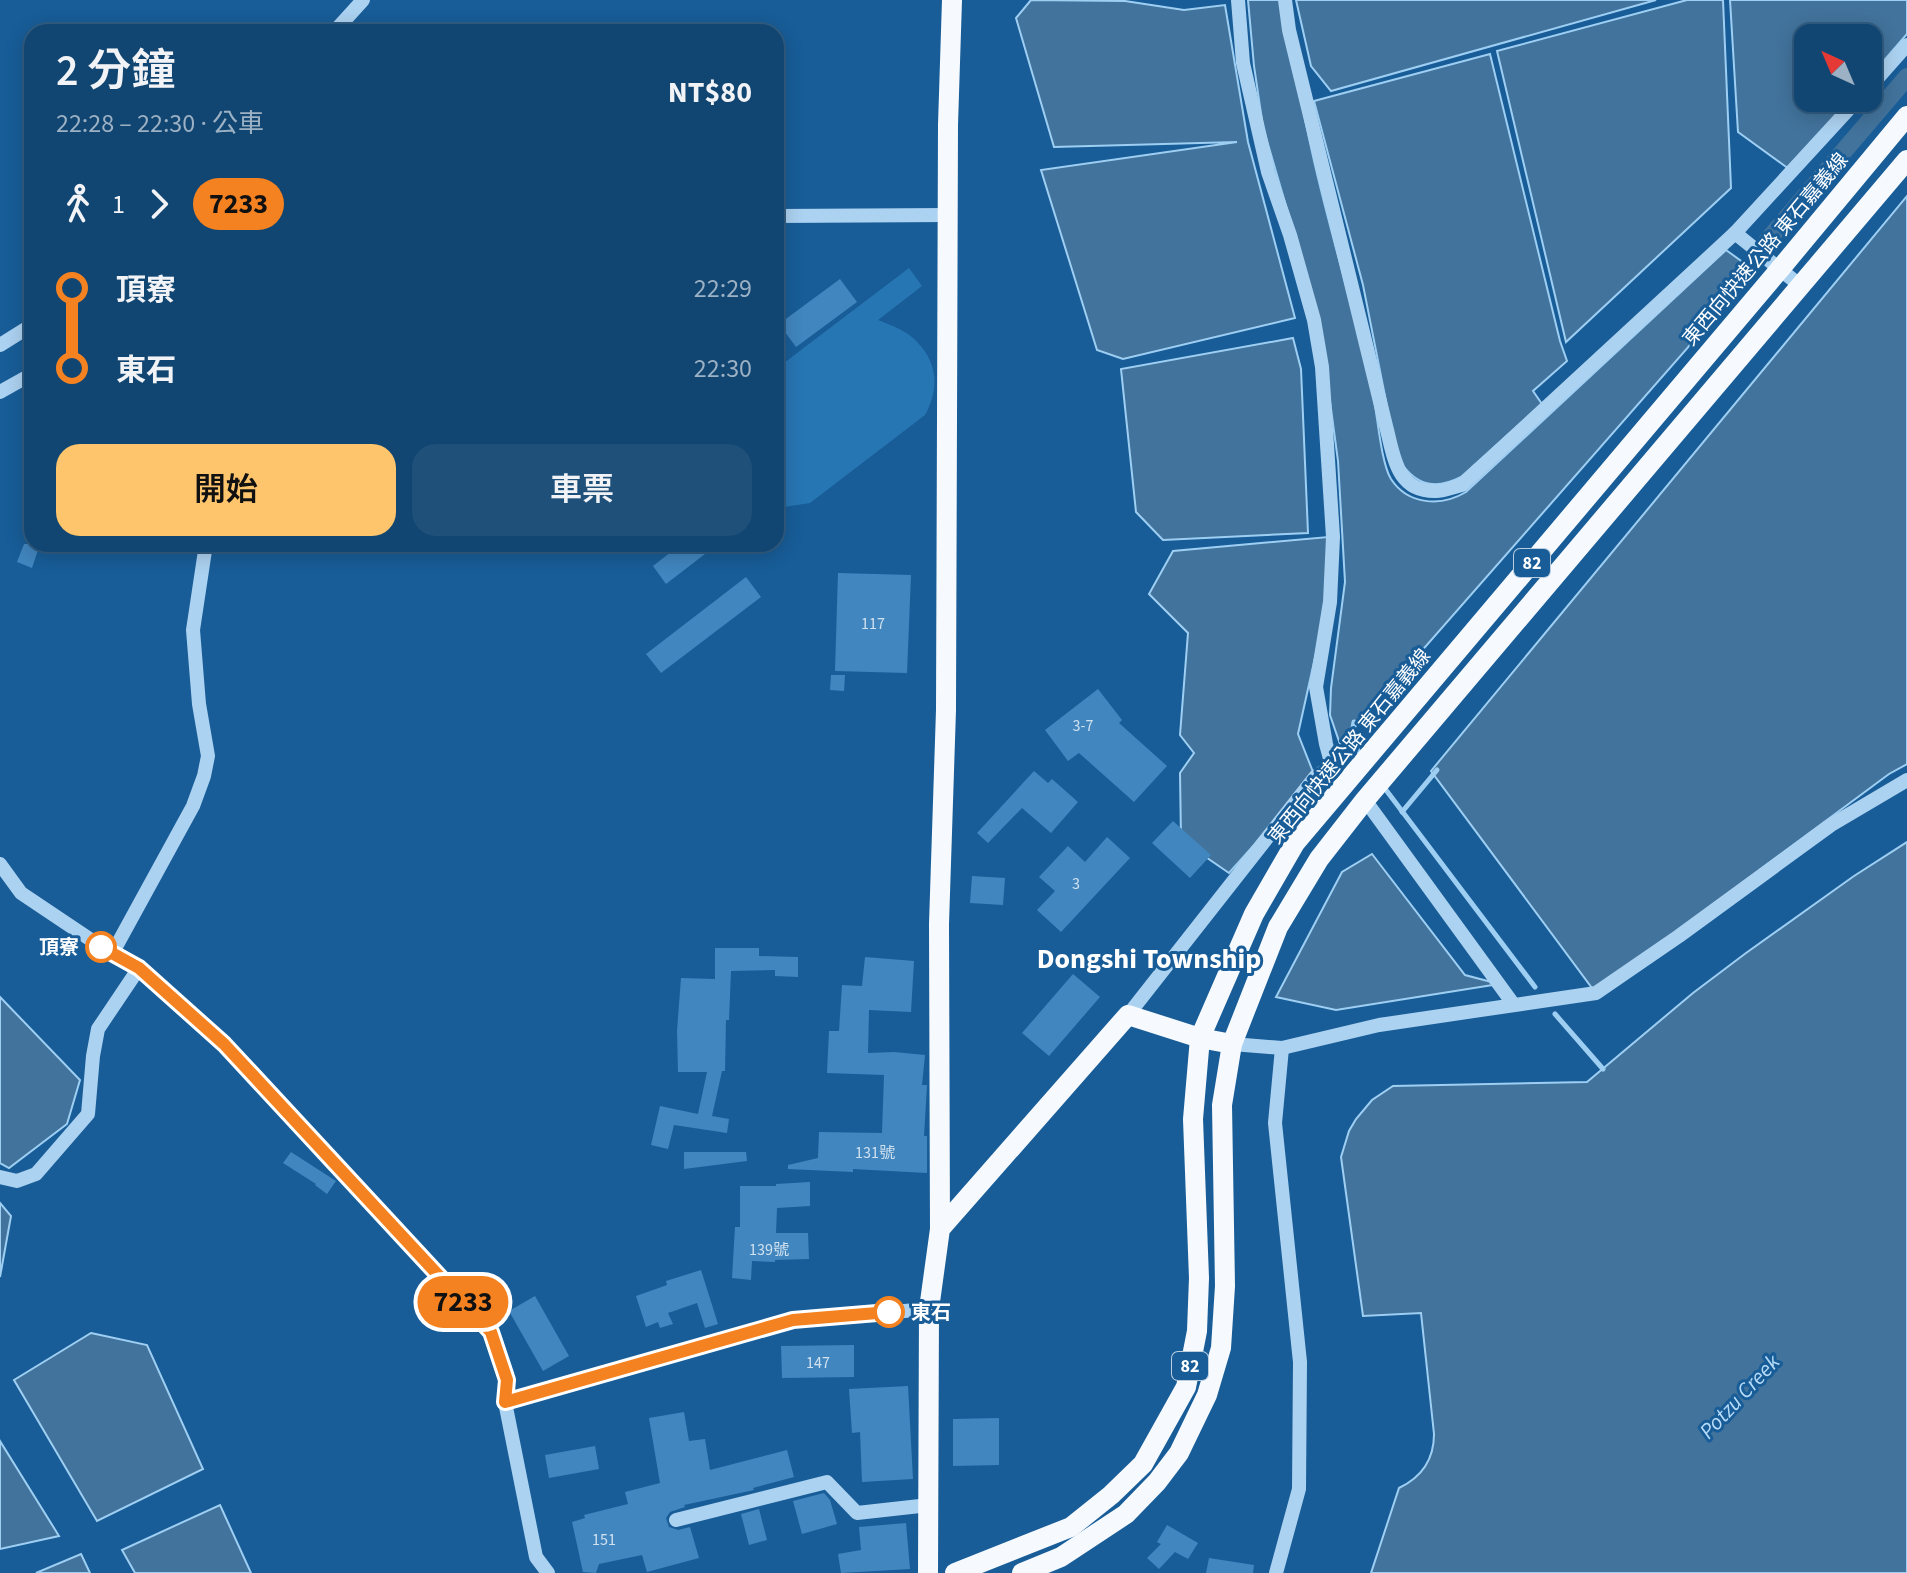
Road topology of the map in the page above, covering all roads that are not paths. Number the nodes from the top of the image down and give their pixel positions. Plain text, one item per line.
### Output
1 (363, 0) edge
2 (952, 0) edge
3 (1238, 0) edge
4 (1285, 0) edge
5 (341, 24) edge
6 (1907, 45) edge
7 (1882, 73) edge
8 (1846, 112) edge
9 (1907, 116) edge
10 (1907, 160) edge
11 (948, 215) junction
12 (784, 216) edge
13 (1735, 233) junction
14 (1780, 269) junction
15 (1802, 287) junction
16 (24, 330) edge
17 (0, 345) edge
18 (24, 378) edge
19 (0, 392) edge
20 (205, 552) edge
21 (1907, 780) edge
22 (1365, 800) junction
23 (0, 864) edge
24 (112, 954) junction
25 (139, 968) junction
26 (1514, 1005) junction
27 (1128, 1015) junction
28 (1200, 1038) junction
29 (1232, 1044) junction
30 (1282, 1048) junction
31 (0, 1177) edge
32 (940, 1229) junction
33 (929, 1309) junction
34 (505, 1402) junction
35 (929, 1505) junction
36 (676, 1520) dead end
37 (1011, 1551) junction
38 (548, 1573) edge
39 (928, 1573) edge
40 (955, 1573) edge
41 (1021, 1573) edge
42 (1276, 1573) edge

1 - 5 street
2 - 11 main road
3 - 27 street
4 - 13 street
6 - 7 street
8 - 13 street
9 - 14 main road, 東西向快速公路 東石嘉義線 / 82
10 - 15 main road, 82
11 - 12 street
11 - 32 main road
13 - 14 street
14 - 15 street
14 - 28 main road, 東西向快速公路 東石嘉義線 / 82
15 - 22 main road, 82
16 - 17 street
18 - 19 street
20 - 24 street
21 - 26 street
22 - 26 street
22 - 29 main road, 82
23 - 24 street
24 - 25 street
25 - 31 street
25 - 34 street
26 - 30 street
27 - 28 main road
27 - 32 main road
28 - 29 main road
28 - 37 main road, 東西向快速公路 東石嘉義線 / 82
29 - 30 street
29 - 41 main road, 82
30 - 42 street
32 - 33 main road
33 - 34 street
33 - 35 main road
34 - 38 street
35 - 36 street
35 - 39 main road
37 - 40 main road, 東西向快速公路 東石嘉義線 / 82
37 - 41 street

